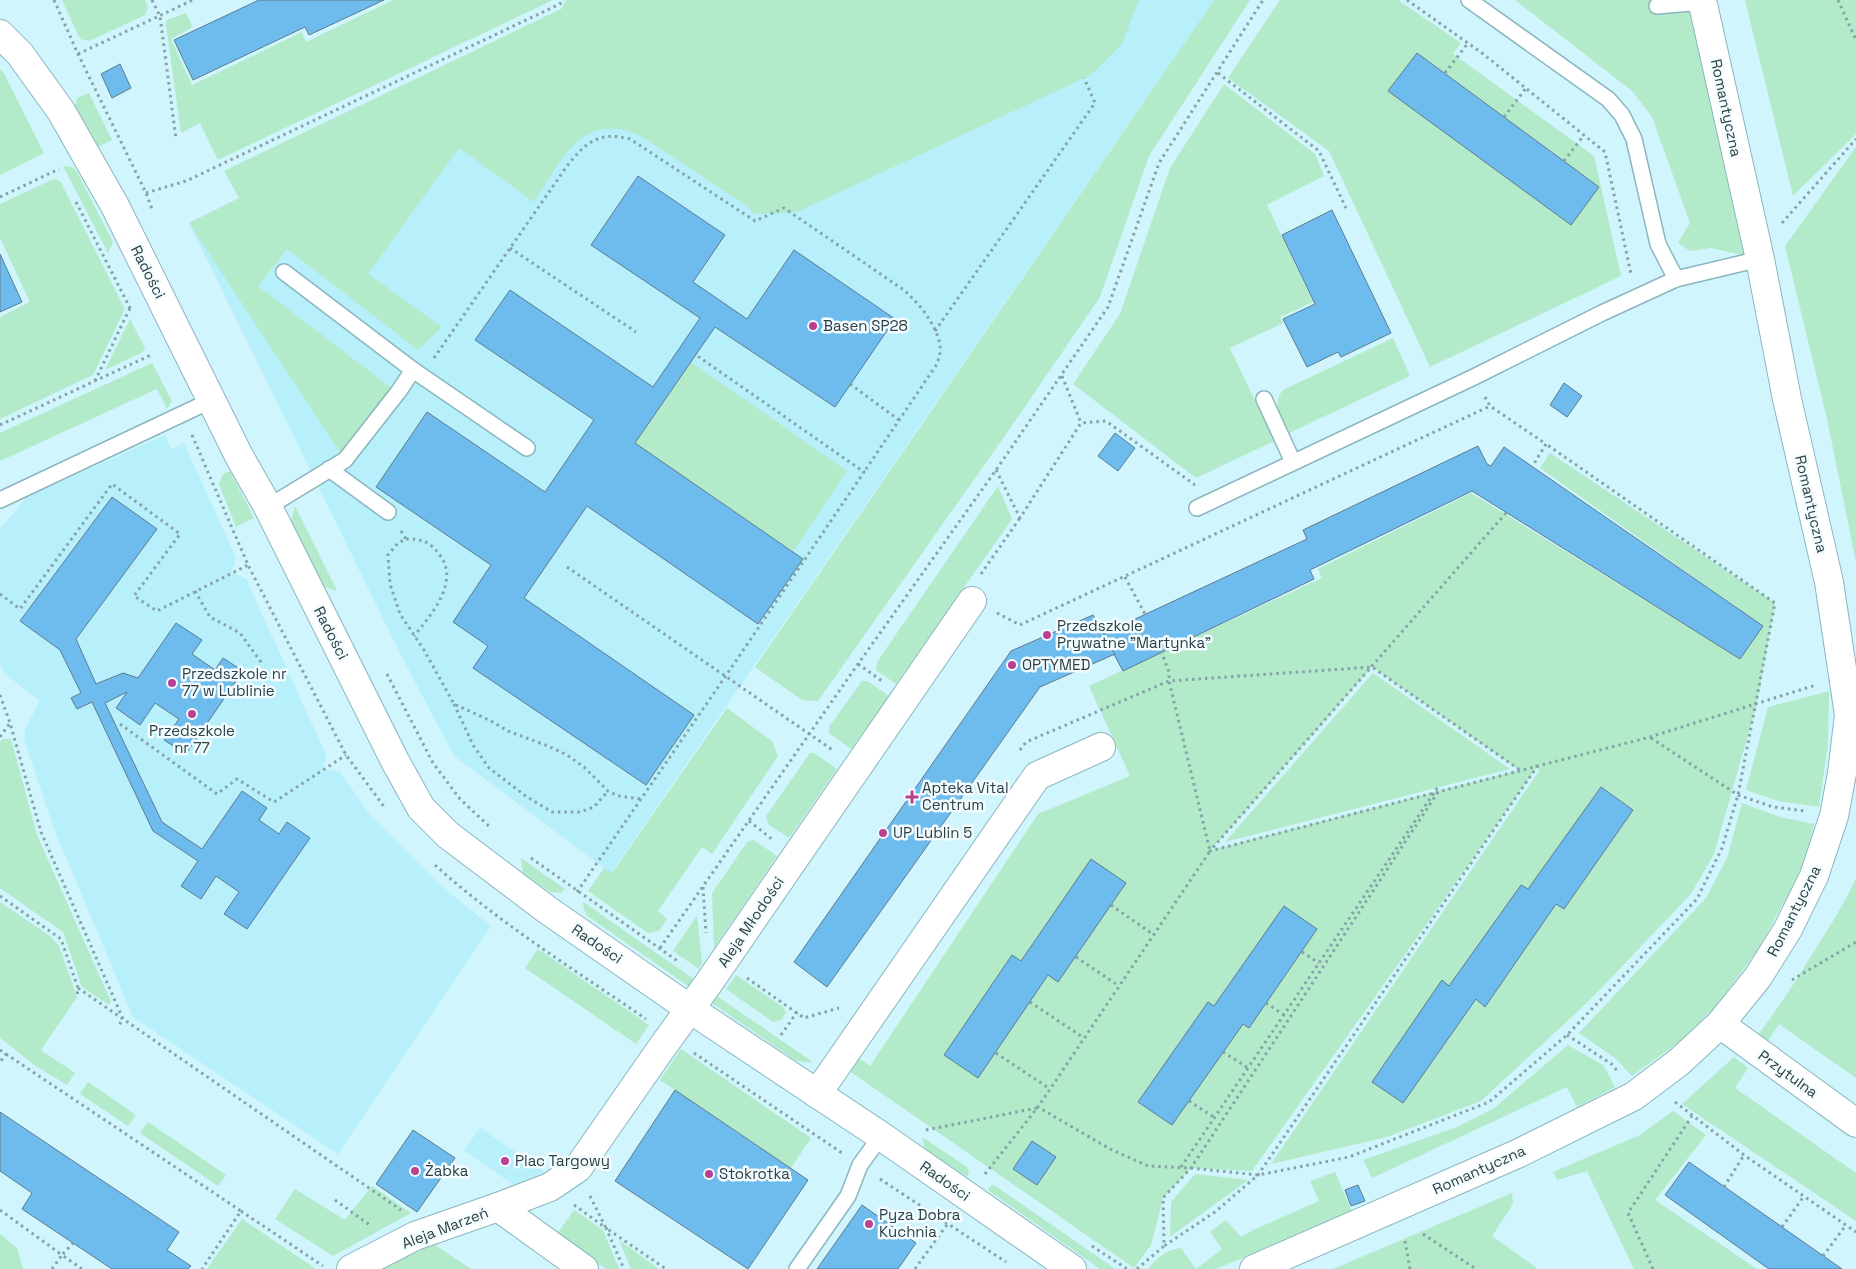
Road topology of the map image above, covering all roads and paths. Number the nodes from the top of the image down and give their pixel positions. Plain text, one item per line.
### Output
1 (54, 0) edge
2 (152, 0) edge
3 (193, 0) edge
4 (561, 0) edge
5 (1263, 0) edge
6 (1407, 0) edge
7 (1469, 0) edge
8 (1838, 0) edge
9 (1703, 1) edge
10 (1657, 6) dead end
11 (160, 16) junction
12 (0, 34) edge
13 (1856, 40) edge
14 (1468, 43) junction
15 (78, 54) junction
16 (1218, 73) junction
17 (1445, 73) dead end
18 (1084, 78) dead end
19 (1526, 88) junction
20 (1504, 117) dead end
21 (1584, 135) junction
22 (176, 139) dead end
23 (1856, 139) edge
24 (1564, 161) dead end
25 (59, 169) dead end
26 (146, 193) junction
27 (0, 197) edge
28 (1346, 208) dead end
29 (154, 217) dead end
30 (1780, 226) dead end
31 (510, 248) junction
32 (1760, 259) junction
33 (284, 272) dead end
34 (1676, 280) junction
35 (1633, 283) dead end
36 (130, 308) dead end
37 (935, 331) junction
38 (636, 332) dead end
39 (153, 354) dead end
40 (696, 355) dead end
41 (417, 373) junction
42 (1062, 376) junction
43 (95, 382) junction
44 (850, 384) dead end
45 (1481, 390) dead end
46 (1264, 399) dead end
47 (212, 400) junction
48 (1490, 406) junction
49 (899, 420) junction
50 (1081, 423) junction
51 (0, 425) edge
52 (1546, 444) junction
53 (528, 448) dead end
54 (1293, 462) junction
55 (1532, 468) dead end
56 (328, 469) junction
57 (996, 470) junction
58 (864, 472) junction
59 (1198, 487) dead end
60 (0, 500) edge
61 (268, 507) junction
62 (1197, 508) dead end
63 (388, 512) joint
64 (1506, 513) dead end
65 (1020, 518) junction
66 (406, 538) junction
67 (248, 565) dead end
68 (567, 567) dead end
69 (1125, 577) junction
70 (195, 591) junction
71 (0, 594) edge
72 (972, 600) junction
73 (1145, 614) dead end
74 (414, 636) junction
75 (1161, 651) dead end
76 (262, 665) dead end
77 (383, 666) dead end
78 (1372, 667) junction
79 (725, 677) junction
80 (1169, 681) junction
81 (1818, 685) dead end
82 (0, 695) edge
83 (454, 704) junction
84 (1757, 704) junction
85 (1852, 715) edge
86 (10, 723) junction
87 (120, 724) dead end
88 (809, 734) junction
89 (0, 737) edge
90 (1650, 737) junction
91 (1101, 747) dead end
92 (1020, 750) dead end
93 (346, 755) dead end
94 (1538, 765) junction
95 (1520, 770) junction
96 (1438, 787) dead end
97 (608, 791) junction
98 (1438, 792) junction
99 (1738, 795) junction
100 (641, 799) junction
101 (1813, 812) dead end
102 (749, 822) junction
103 (492, 829) dead end
104 (776, 842) dead end
105 (1210, 851) junction
106 (531, 858) dead end
107 (578, 892) junction
108 (0, 896) edge
109 (1111, 905) dead end
110 (1154, 935) junction
111 (1856, 942) edge
112 (660, 948) junction
113 (1302, 952) dead end
114 (1076, 957) dead end
115 (724, 962) junction
116 (1319, 963) junction
117 (1792, 980) dead end
118 (708, 984) junction
119 (1119, 986) junction
120 (78, 988) junction
121 (77, 996) dead end
122 (845, 1000) dead end
123 (1030, 1002) dead end
124 (1266, 1003) dead end
125 (840, 1008) junction
126 (690, 1009) junction
127 (797, 1012) junction
128 (1284, 1015) junction
129 (834, 1016) dead end
130 (123, 1019) junction
131 (1720, 1024) junction
132 (119, 1025) dead end
133 (773, 1030) dead end
134 (781, 1035) junction
135 (1567, 1035) junction
136 (1084, 1038) junction
137 (788, 1040) dead end
138 (0, 1050) edge
139 (1223, 1052) dead end
140 (996, 1053) dead end
141 (6, 1054) junction
142 (0, 1062) edge
143 (1248, 1068) junction
144 (1618, 1073) dead end
145 (1050, 1089) junction
146 (817, 1094) junction
147 (1189, 1101) dead end
148 (1675, 1102) dead end
149 (1038, 1108) junction
150 (1692, 1116) junction
151 (1215, 1118) junction
152 (1856, 1123) edge
153 (881, 1136) junction
154 (929, 1136) dead end
155 (1744, 1155) junction
156 (578, 1168) junction
157 (977, 1168) dead end
158 (1181, 1168) junction
159 (1191, 1168) junction
160 (985, 1174) junction
161 (1258, 1175) junction
162 (993, 1179) dead end
163 (550, 1187) junction
164 (1724, 1187) dead end
165 (1804, 1196) junction
166 (968, 1197) junction
167 (335, 1200) dead end
168 (498, 1208) junction
169 (0, 1210) edge
170 (241, 1210) junction
171 (408, 1215) dead end
172 (1846, 1225) junction
173 (372, 1226) dead end
174 (1782, 1227) dead end
175 (606, 1228) junction
176 (1856, 1232) edge
177 (1423, 1234) dead end
178 (1405, 1241) dead end
179 (73, 1243) dead end
180 (1088, 1243) dead end
181 (1164, 1246) junction
182 (62, 1255) junction
183 (1823, 1256) dead end
184 (52, 1269) edge
185 (82, 1269) edge
186 (202, 1269) edge
187 (327, 1269) edge
188 (351, 1269) edge
189 (584, 1269) edge
190 (624, 1269) edge
191 (666, 1269) edge
192 (798, 1269) edge
193 (915, 1269) edge
194 (1072, 1269) edge
195 (1127, 1269) edge
196 (1138, 1269) edge
197 (1254, 1269) edge
198 (1410, 1269) edge
199 (1476, 1269) edge
200 (1653, 1269) edge

1 - 15 path
2 - 11 path
3 - 11 path
4 - 26 path
5 - 16 path
6 - 14 path
7 - 34 lane
8 - 13 path
9 - 10 lane
9 - 32 street, Romantyczna
11 - 15 path
11 - 22 path
12 - 47 street, Radości
14 - 17 path
14 - 19 path
15 - 26 path
16 - 28 path
16 - 42 path
18 - 37 path
19 - 20 path
19 - 21 path
21 - 24 path
21 - 35 path
23 - 30 path
25 - 27 path
26 - 29 path
31 - 37 path
31 - 38 path
31 - 41 path
32 - 34 lane
32 - 85 street, Romantyczna
33 - 41 lane
34 - 54 lane
36 - 43 path
37 - 49 path
39 - 43 path
40 - 58 path
41 - 53 lane
41 - 56 lane
42 - 50 path
42 - 57 path
43 - 51 path
44 - 49 path
45 - 48 path
46 - 54 lane
47 - 60 lane
47 - 61 street, Radości
48 - 52 path
48 - 69 path
49 - 58 path
50 - 59 path
50 - 65 path
52 - 55 path
52 - 84 path
54 - 62 lane
56 - 61 lane
56 - 63 lane
57 - 65 path
57 - 88 path
58 - 79 path
61 - 126 street, Radości
63 - 66 path
64 - 78 path
65 - 72 path
66 - 74 path
66 - 74 path
67 - 70 path
68 - 79 path
69 - 72 path
69 - 73 path
70 - 71 path
70 - 76 path
72 - 115 street, Aleja Młodości
74 - 83 path
75 - 80 path
77 - 103 path
78 - 80 path
78 - 95 path
78 - 105 path
79 - 88 path
79 - 100 path
80 - 92 path
80 - 105 path
81 - 84 path
82 - 86 path
83 - 97 path
83 - 97 path
84 - 90 path
84 - 99 path
85 - 131 street, Romantyczna
86 - 89 path
86 - 130 path
87 - 93 path
88 - 102 path
90 - 94 path
90 - 99 path
91 - 146 street
94 - 95 path
94 - 161 path
95 - 98 path
96 - 116 path
97 - 100 path
98 - 105 path
98 - 159 path
99 - 101 path
99 - 135 path
100 - 107 path
102 - 104 path
102 - 112 path
105 - 110 path
106 - 107 path
107 - 112 path
108 - 120 path
109 - 110 path
110 - 119 path
111 - 117 path
112 - 118 path
113 - 116 path
114 - 119 path
115 - 118 street, Aleja Młodości
115 - 127 path
116 - 128 path
118 - 126 street, Aleja Młodości
119 - 136 path
120 - 121 path
120 - 130 path
122 - 125 path
123 - 136 path
124 - 128 path
125 - 127 path
125 - 129 path
126 - 146 street, Radości
126 - 156 street, Aleja Młodości
127 - 134 path
128 - 143 path
130 - 132 path
130 - 171 path
131 - 152 street, Przytulna
131 - 197 street, Romantyczna
133 - 134 path
134 - 137 path
135 - 144 path
135 - 161 path
136 - 145 path
138 - 141 path
139 - 143 path
140 - 145 path
141 - 142 path
141 - 170 path
143 - 151 path
145 - 149 path
146 - 153 street, Radości
147 - 151 path
148 - 150 path
149 - 154 path
149 - 158 path
149 - 160 path
150 - 155 path
150 - 200 path
151 - 158 path
153 - 166 street, Radości
153 - 192 lane
155 - 164 path
155 - 165 path
156 - 163 street, Aleja Młodości
156 - 175 path
157 - 160 path
158 - 159 path
159 - 161 path
159 - 181 path
160 - 162 path
160 - 166 path
161 - 181 path
163 - 168 street, Aleja Młodości
163 - 175 path
165 - 172 path
165 - 174 path
166 - 193 path
166 - 194 street, Radości
167 - 173 path
168 - 188 street, Aleja Marzeń
168 - 189 street, Aleja Marzeń
169 - 182 path
170 - 186 path
170 - 187 path
172 - 176 path
172 - 183 path
175 - 190 path
175 - 191 path
177 - 199 path
178 - 198 path
179 - 182 path
180 - 195 path
181 - 196 path
182 - 184 path
182 - 185 path

